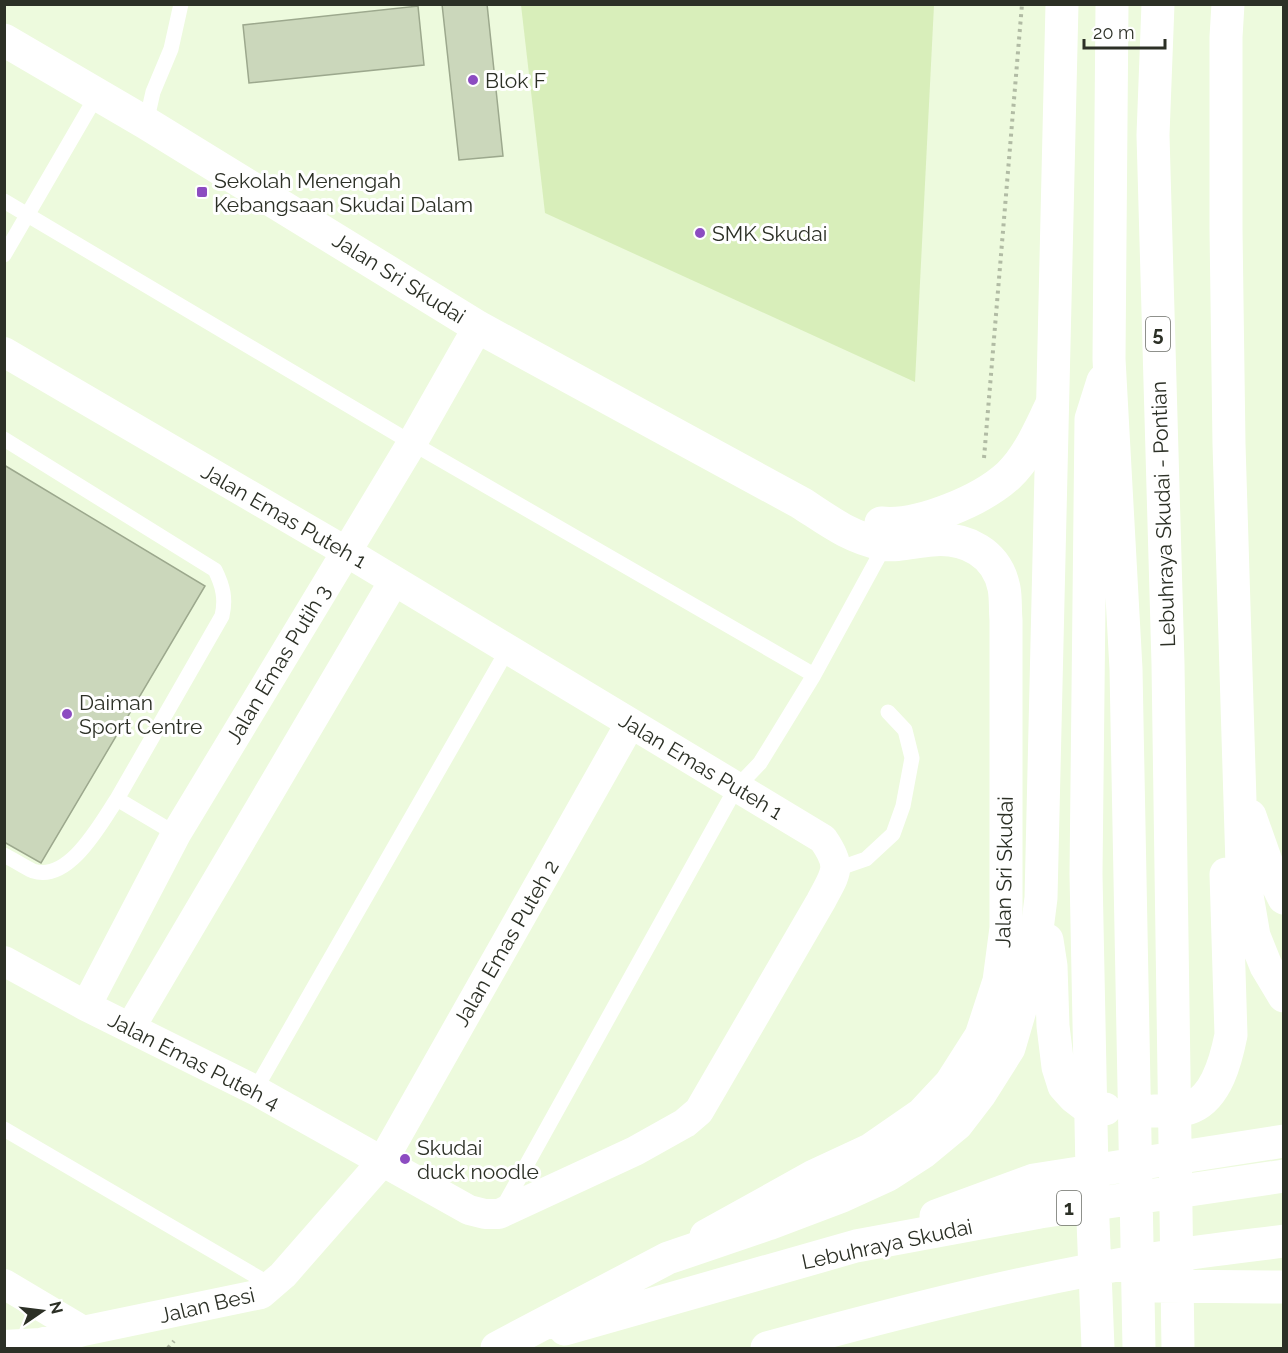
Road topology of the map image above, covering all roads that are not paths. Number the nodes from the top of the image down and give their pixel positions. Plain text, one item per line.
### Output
1 (181, 4) edge
2 (1062, 4) edge
3 (1112, 4) edge
4 (1158, 4) edge
5 (1228, 4) edge
6 (4, 40) edge
7 (97, 95) junction
8 (146, 123) junction
9 (4, 201) edge
10 (28, 214) junction
11 (4, 255) edge
12 (478, 327) junction
13 (4, 352) edge
14 (1109, 359) junction
15 (1052, 404) junction
16 (4, 439) edge
17 (412, 443) junction
18 (801, 502) junction
19 (885, 545) junction
20 (345, 551) junction
21 (394, 581) junction
22 (508, 649) junction
23 (814, 675) junction
24 (888, 712) dead end
25 (630, 724) junction
26 (1238, 783) junction
27 (736, 788) junction
28 (117, 800) junction
29 (176, 834) junction
30 (4, 855) edge
31 (837, 869) junction
32 (1041, 898) junction
33 (1284, 898) edge
34 (4, 961) edge
35 (1284, 996) edge
36 (86, 1006) junction
37 (130, 1028) junction
38 (255, 1090) junction
39 (4, 1129) edge
40 (1284, 1141) edge
41 (382, 1162) junction
42 (1284, 1176) edge
43 (499, 1214) junction
44 (1284, 1240) edge
45 (856, 1246) junction
46 (668, 1258) junction
47 (1027, 1283) junction
48 (4, 1284) edge
49 (271, 1285) junction
50 (1284, 1287) edge
51 (83, 1331) junction
52 (4, 1345) edge
53 (498, 1348) edge
54 (767, 1348) edge
55 (1098, 1348) edge
56 (1139, 1348) edge
57 (1178, 1348) edge

1 - 8 lane
2 - 15 main road
3 - 14 main road
4 - 57 main road, Lebuhraya Skudai - Pontian / 5
5 - 26 main road
6 - 7 main road, Jalan Sri Skudai
7 - 8 main road, Jalan Sri Skudai
7 - 10 lane
8 - 12 main road, Jalan Sri Skudai
9 - 10 lane
10 - 11 lane
10 - 17 lane
12 - 17 street, Jalan Emas Putih 3
12 - 18 main road, Jalan Sri Skudai
13 - 20 street, Jalan Emas Puteh 1
14 - 55 main road
14 - 56 main road
15 - 18 main road, Jalan Sri Skudai
15 - 32 main road
16 - 28 lane
17 - 20 street, Jalan Emas Putih 3
17 - 23 lane
18 - 19 main road, Jalan Sri Skudai
19 - 23 lane
19 - 46 main road, Jalan Sri Skudai
20 - 21 street, Jalan Emas Puteh 1
20 - 29 street, Jalan Emas Putih 3
21 - 22 street, Jalan Emas Puteh 1
21 - 37 street
22 - 25 street, Jalan Emas Puteh 1
22 - 38 lane
23 - 27 lane
24 - 31 lane
25 - 27 street, Jalan Emas Puteh 1
25 - 41 street, Jalan Emas Puteh 2
26 - 32 main road
26 - 33 main road
26 - 35 main road
27 - 31 street, Jalan Emas Puteh 1
27 - 43 lane
28 - 29 lane
28 - 30 lane
29 - 36 street, Jalan Emas Putih 3
31 - 43 street
32 - 46 main road
34 - 36 street, Jalan Emas Puteh 4
36 - 37 street, Jalan Emas Puteh 4
37 - 38 street, Jalan Emas Puteh 4
38 - 41 street, Jalan Emas Puteh 4
39 - 49 lane
40 - 45 main road
41 - 43 street
41 - 49 street, Jalan Besi
42 - 45 main road, Lebuhraya Skudai / 1
44 - 47 main road
45 - 53 main road, Lebuhraya Skudai / 1
46 - 53 main road
47 - 50 main road
47 - 54 main road
48 - 51 street
49 - 51 street, Jalan Besi
51 - 52 street, Jalan Besi

